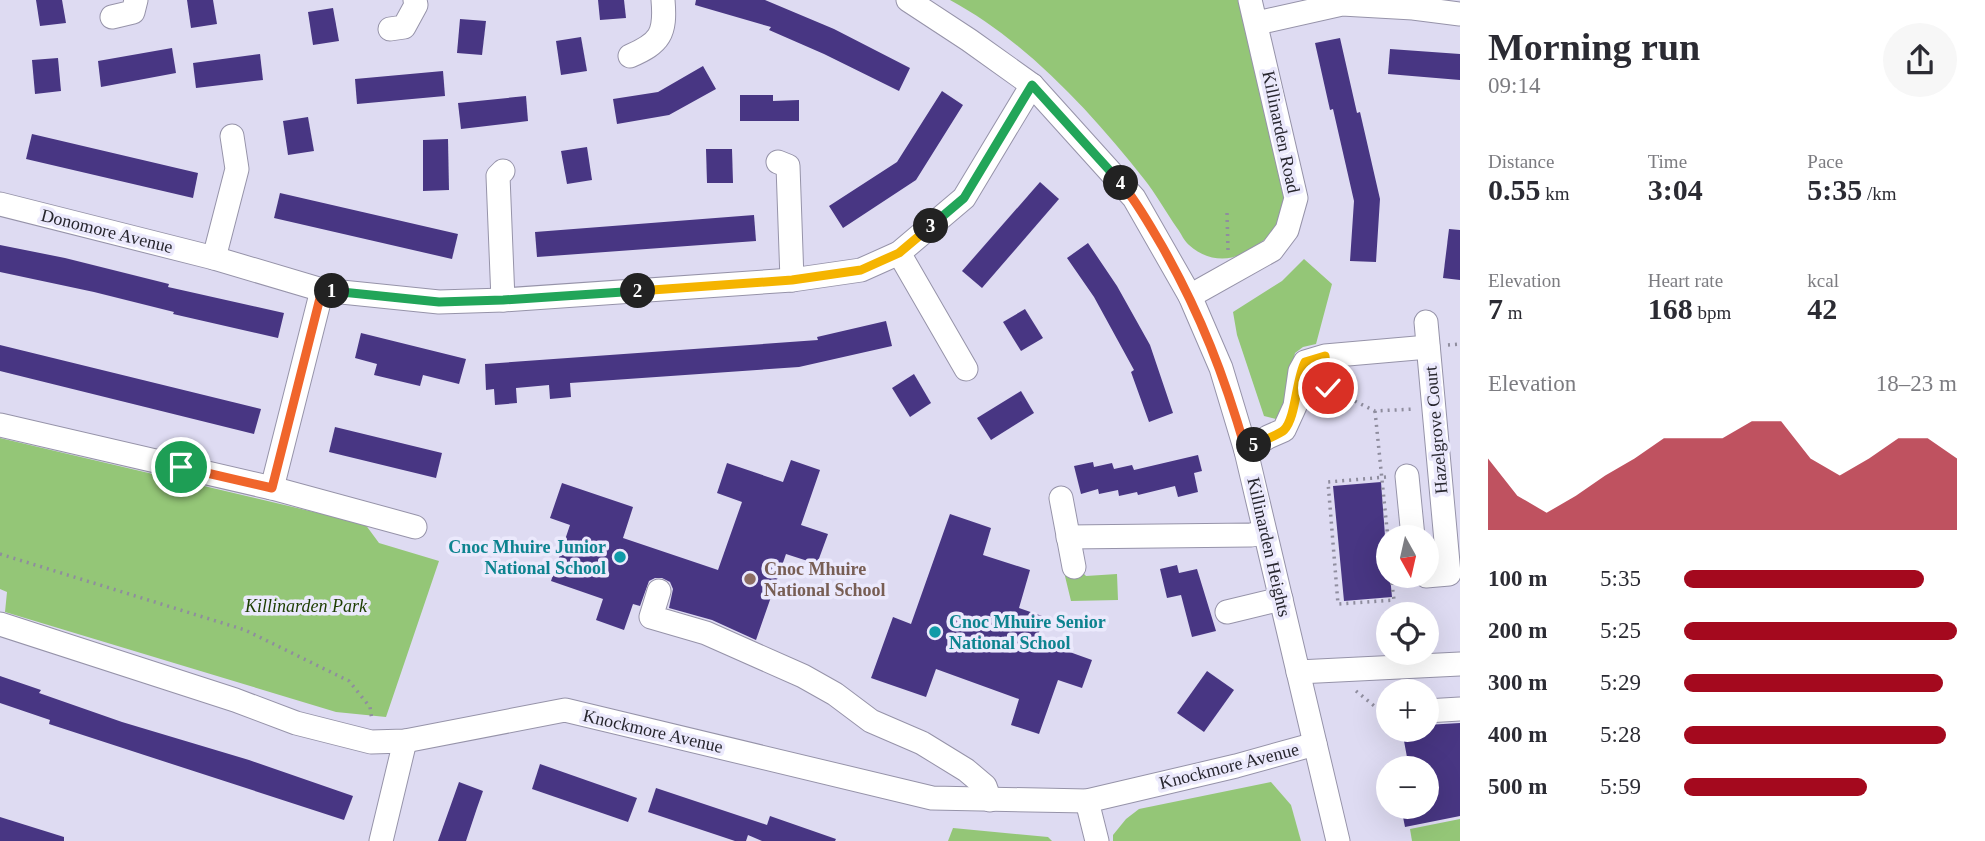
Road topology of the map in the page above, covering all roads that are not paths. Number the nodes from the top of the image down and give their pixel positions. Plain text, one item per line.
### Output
1 (136, 0) edge
2 (415, 0) edge
3 (663, 0) edge
4 (908, 0) edge
5 (1250, 0) edge
6 (1460, 14) edge
7 (112, 17) dead end
8 (1257, 23) junction
9 (390, 29) dead end
10 (630, 56) dead end
11 (1032, 85) junction
12 (232, 136) dead end
13 (778, 162) dead end
14 (503, 171) dead end
15 (0, 204) edge
16 (899, 253) junction
17 (214, 258) junction
18 (792, 280) junction
19 (322, 290) junction
20 (1190, 296) junction
21 (503, 300) junction
22 (1426, 322) dead end
23 (1429, 347) junction
24 (966, 369) dead end
25 (0, 425) edge
26 (1246, 451) junction
27 (1407, 476) dead end
28 (272, 488) junction
29 (1061, 498) dead end
30 (1412, 525) edge
31 (415, 527) dead end
32 (1265, 533) junction
33 (1068, 537) junction
34 (1074, 567) dead end
35 (1440, 576) edge
36 (659, 590) dead end
37 (1281, 599) junction
38 (1227, 612) dead end
39 (0, 624) edge
40 (1460, 664) edge
41 (1298, 672) junction
42 (1460, 709) edge
43 (1439, 710) edge
44 (405, 741) junction
45 (1315, 744) junction
46 (990, 800) junction
47 (1087, 801) junction
48 (381, 841) edge
49 (1097, 841) edge
50 (1338, 841) edge

1 - 7 street
2 - 9 street
3 - 10 street
4 - 11 street, Killinarden Heights
5 - 8 street, Killinarden Road
6 - 8 street
8 - 20 street, Killinarden Road
11 - 16 street, Donomore Avenue
11 - 20 street, Killinarden Heights
12 - 17 street
13 - 18 street
14 - 21 street
15 - 17 street, Donomore Avenue
16 - 18 street, Donomore Avenue
16 - 24 street
17 - 19 street, Donomore Avenue
18 - 21 street, Donomore Avenue
19 - 21 street, Donomore Avenue
19 - 28 street
20 - 26 street, Killinarden Heights
22 - 23 street, Hazelgrove Court
23 - 26 street, Hazelgrove Court
23 - 35 street, Hazelgrove Court
25 - 28 street
26 - 32 street, Killinarden Heights
27 - 30 street, Hazelgrove Court
28 - 31 street
29 - 33 street
32 - 33 street
32 - 37 street, Killinarden Heights
33 - 34 street
36 - 46 street
37 - 38 street
37 - 41 street, Killinarden Heights
39 - 44 street, Knockmore Avenue
40 - 41 street
41 - 45 street, Killinarden Heights
42 - 43 street
44 - 46 street, Knockmore Avenue
44 - 48 street
45 - 47 street, Knockmore Avenue
45 - 50 street, Killinarden Heights
46 - 47 street, Knockmore Avenue
47 - 49 street

